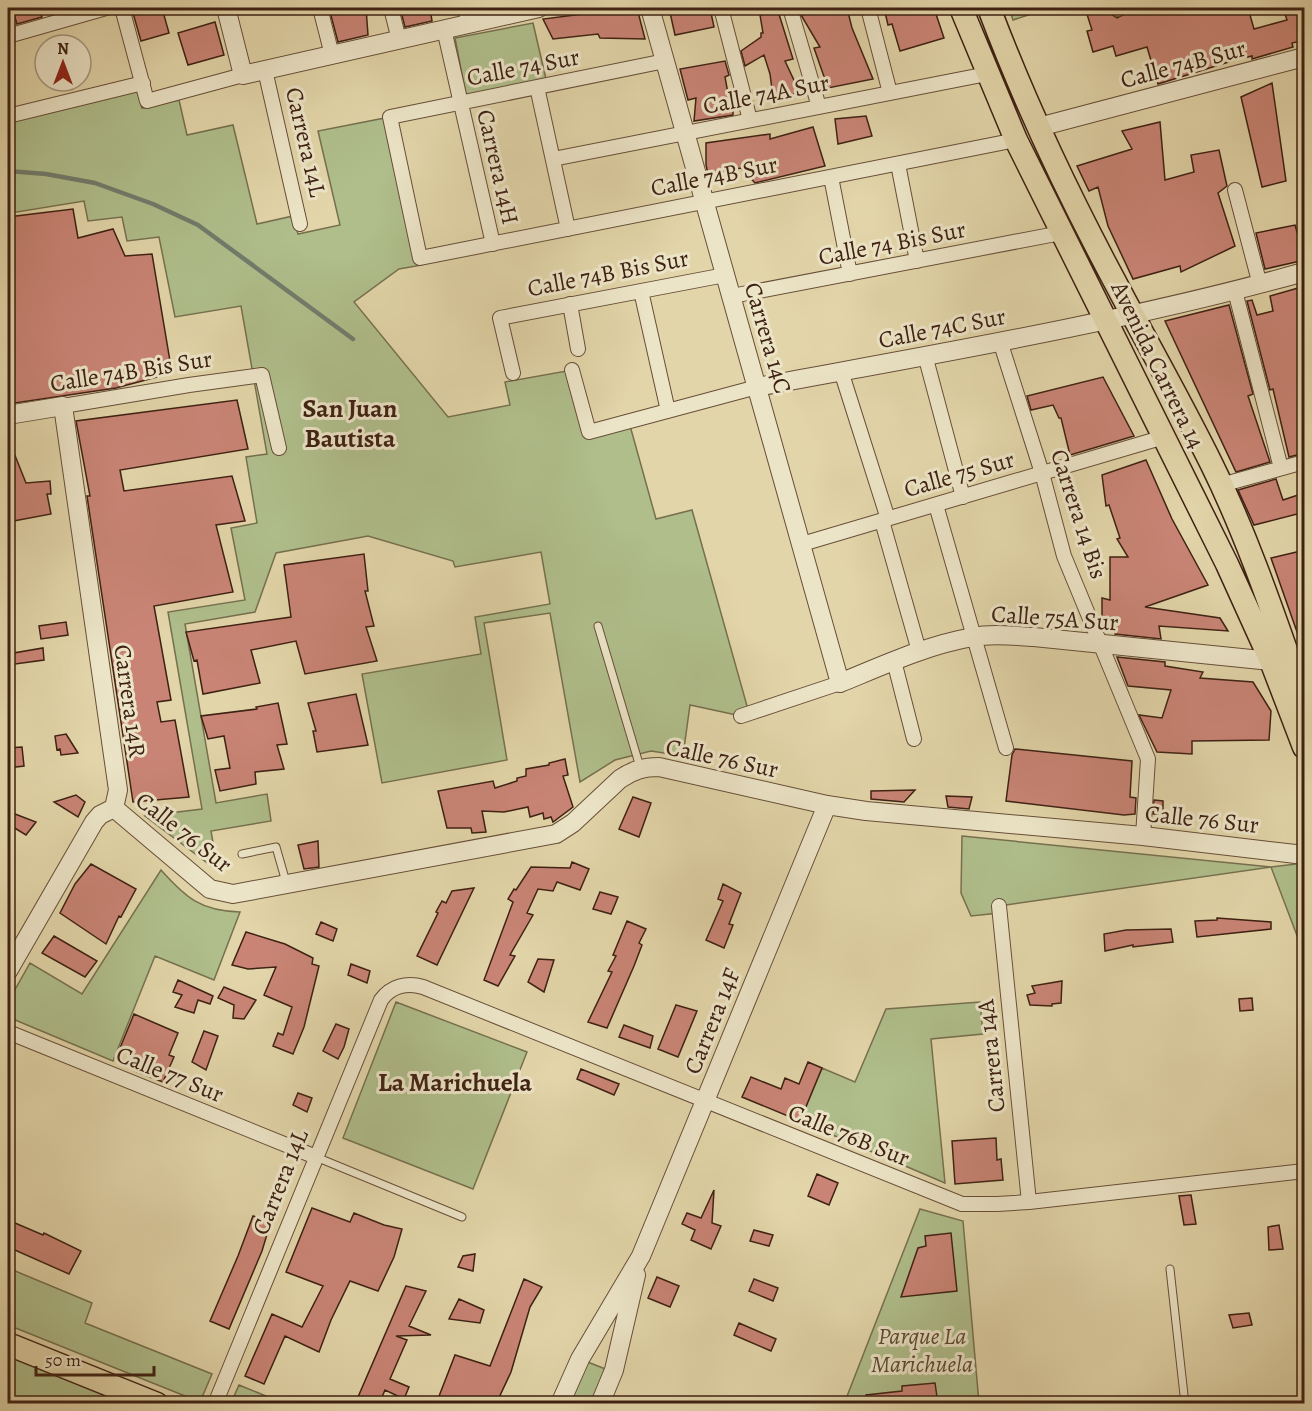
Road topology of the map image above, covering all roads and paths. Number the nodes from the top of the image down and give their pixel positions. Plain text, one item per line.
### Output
1 (106, 8) edge
2 (122, 8) edge
3 (226, 8) edge
4 (320, 8) edge
5 (391, 8) edge
6 (539, 8) edge
7 (650, 8) edge
8 (721, 8) edge
9 (790, 8) edge
10 (868, 8) edge
11 (961, 8) edge
12 (989, 8) edge
13 (467, 15) edge
14 (444, 29) junction
15 (8, 36) edge
16 (399, 39) junction
17 (332, 55) junction
18 (1305, 57) edge
19 (665, 62) junction
20 (265, 70) junction
21 (987, 74) junction
22 (243, 75) junction
23 (142, 83) junction
24 (537, 87) junction
25 (890, 93) junction
26 (460, 102) junction
27 (819, 106) junction
28 (8, 116) edge
29 (750, 120) junction
30 (1039, 127) junction
31 (686, 133) junction
32 (1016, 140) junction
33 (553, 159) junction
34 (898, 164) junction
35 (831, 177) junction
36 (1235, 190) dead end
37 (705, 202) junction
38 (300, 224) dead end
39 (568, 229) junction
40 (1061, 233) junction
41 (493, 244) junction
42 (420, 258) joint
43 (917, 261) junction
44 (1305, 272) edge
45 (850, 274) junction
46 (726, 275) junction
47 (1260, 285) junction
48 (641, 291) junction
49 (1235, 291) junction
50 (732, 296) junction
51 (570, 304) junction
52 (1132, 314) junction
53 (1106, 320) junction
54 (1000, 341) junction
55 (578, 349) dead end
56 (925, 355) junction
57 (572, 370) dead end
58 (841, 371) junction
59 (513, 373) dead end
60 (757, 387) junction
61 (63, 406) junction
62 (668, 411) junction
63 (8, 415) edge
64 (1164, 437) junction
65 (279, 448) dead end
66 (1305, 462) edge
67 (1281, 468) junction
68 (1042, 474) junction
69 (1221, 485) junction
70 (963, 497) junction
71 (936, 505) junction
72 (885, 520) junction
73 (802, 544) junction
74 (598, 626) dead end
75 (974, 637) junction
76 (1102, 644) junction
77 (919, 651) junction
78 (894, 661) junction
79 (1289, 662) edge
80 (840, 682) junction
81 (1305, 701) edge
82 (741, 716) dead end
83 (914, 739) dead end
84 (1305, 747) edge
85 (1006, 748) dead end
86 (640, 768) junction
87 (827, 805) junction
88 (114, 808) junction
89 (1143, 837) junction
90 (242, 854) dead end
91 (1305, 855) edge
92 (287, 885) junction
93 (999, 906) dead end
94 (8, 971) edge
95 (399, 986) joint
96 (8, 1032) edge
97 (705, 1100) junction
98 (316, 1158) junction
99 (1305, 1172) edge
100 (1029, 1202) junction
101 (462, 1217) dead end
102 (641, 1256) junction
103 (1170, 1269) dead end
104 (8, 1344) edge
105 (157, 1404) edge
106 (216, 1404) edge
107 (560, 1404) edge
108 (600, 1404) edge
109 (1185, 1404) edge

1 - 15 street
2 - 23 street
3 - 22 street
4 - 17 street
5 - 16 street
6 - 13 street
7 - 19 street, Carrera 14C
8 - 29 street
9 - 27 street
10 - 25 street
11 - 21 main road, Avenida Carrera 14
12 - 30 main road, Avenida Carrera 14
13 - 14 street
14 - 16 street
14 - 26 street, Carrera 14H
16 - 17 street
17 - 20 street
18 - 30 street, Calle 74B Sur
19 - 24 street, Calle 74 Sur
19 - 31 street, Carrera 14C
20 - 22 street
20 - 38 street, Carrera 14L
21 - 25 street, Calle 74A Sur
21 - 32 main road, Avenida Carrera 14
22 - 23 street
23 - 28 street
24 - 26 street, Calle 74 Sur
24 - 33 street
25 - 27 street, Calle 74A Sur
26 - 41 street, Carrera 14H
26 - 42 street, Calle 74 Sur
27 - 29 street, Calle 74A Sur
29 - 31 street, Calle 74A Sur
30 - 52 main road, Avenida Carrera 14
31 - 33 street, Calle 74A Sur
31 - 37 street, Carrera 14C
32 - 34 street, Calle 74B Sur
32 - 40 main road, Avenida Carrera 14
33 - 39 street
34 - 35 street, Calle 74B Sur
34 - 43 street
35 - 37 street, Calle 74B Sur
35 - 45 street
36 - 47 street
37 - 39 street, Calle 74B Sur
37 - 46 street, Carrera 14C
39 - 41 street, Calle 74B Sur
40 - 43 street, Calle 74 Bis Sur
40 - 53 main road, Avenida Carrera 14
41 - 42 street, Calle 74B Sur
43 - 45 street, Calle 74 Bis Sur
44 - 47 street, Calle 74C Sur
45 - 50 street, Calle 74 Bis Sur
46 - 48 street, Calle 74B Bis Sur
46 - 50 street, Carrera 14C
47 - 49 street, Calle 74C Sur
48 - 51 street, Calle 74B Bis Sur
48 - 62 street
49 - 52 street, Calle 74C Sur
49 - 67 street
50 - 60 street, Carrera 14C
51 - 55 street
51 - 59 street, Calle 74B Bis Sur
52 - 53 street, Calle 74C Sur
52 - 69 main road, Avenida Carrera 14
53 - 54 street, Calle 74C Sur
53 - 64 main road, Avenida Carrera 14
54 - 56 street, Calle 74C Sur
54 - 68 street, Carrera 14 Bis
56 - 58 street, Calle 74C Sur
56 - 70 street
57 - 62 street, Calle 74C Sur
58 - 60 street, Calle 74C Sur
58 - 72 street
60 - 62 street, Calle 74C Sur
60 - 73 street, Carrera 14C
61 - 63 street, Calle 74B Bis Sur
61 - 65 street, Calle 74B Bis Sur
61 - 88 street, Carrera 14R
64 - 68 street, Calle 75 Sur
64 - 79 main road, Avenida Carrera 14
66 - 67 street
67 - 69 street
68 - 70 street, Calle 75 Sur
68 - 76 street, Carrera 14 Bis
69 - 79 main road, Avenida Carrera 14
70 - 71 street, Calle 75 Sur
71 - 72 street, Calle 75 Sur
71 - 75 street
72 - 73 street, Calle 75 Sur
72 - 77 street
73 - 80 street, Carrera 14C
74 - 86 lane
75 - 76 street, Calle 75A Sur
75 - 77 street, Calle 75A Sur
75 - 85 street
76 - 79 street, Calle 75A Sur
76 - 89 street, Carrera 14 Bis
77 - 78 street, Calle 75A Sur
78 - 80 street, Calle 75A Sur
78 - 83 street
79 - 81 main road, Avenida Carrera 14
79 - 84 main road, Avenida Carrera 14
80 - 82 street, Calle 75A Sur
86 - 87 street, Calle 76 Sur
86 - 92 street, Calle 76 Sur
87 - 89 street, Calle 76 Sur
87 - 97 street, Carrera 14F
88 - 92 street, Calle 76 Sur
88 - 94 street
89 - 91 street, Calle 76 Sur
90 - 92 lane
93 - 100 street, Carrera 14A
95 - 97 street, Calle 76B Sur
95 - 98 street, Carrera 14L
96 - 98 street, Calle 77 Sur
97 - 100 street, Calle 76B Sur
97 - 102 street, Carrera 14F
98 - 101 lane
98 - 106 street, Carrera 14L
99 - 100 street, Calle 76B Sur
102 - 107 street, Carrera 14F
102 - 108 street, Carrera 14F
103 - 109 lane
104 - 105 main road

